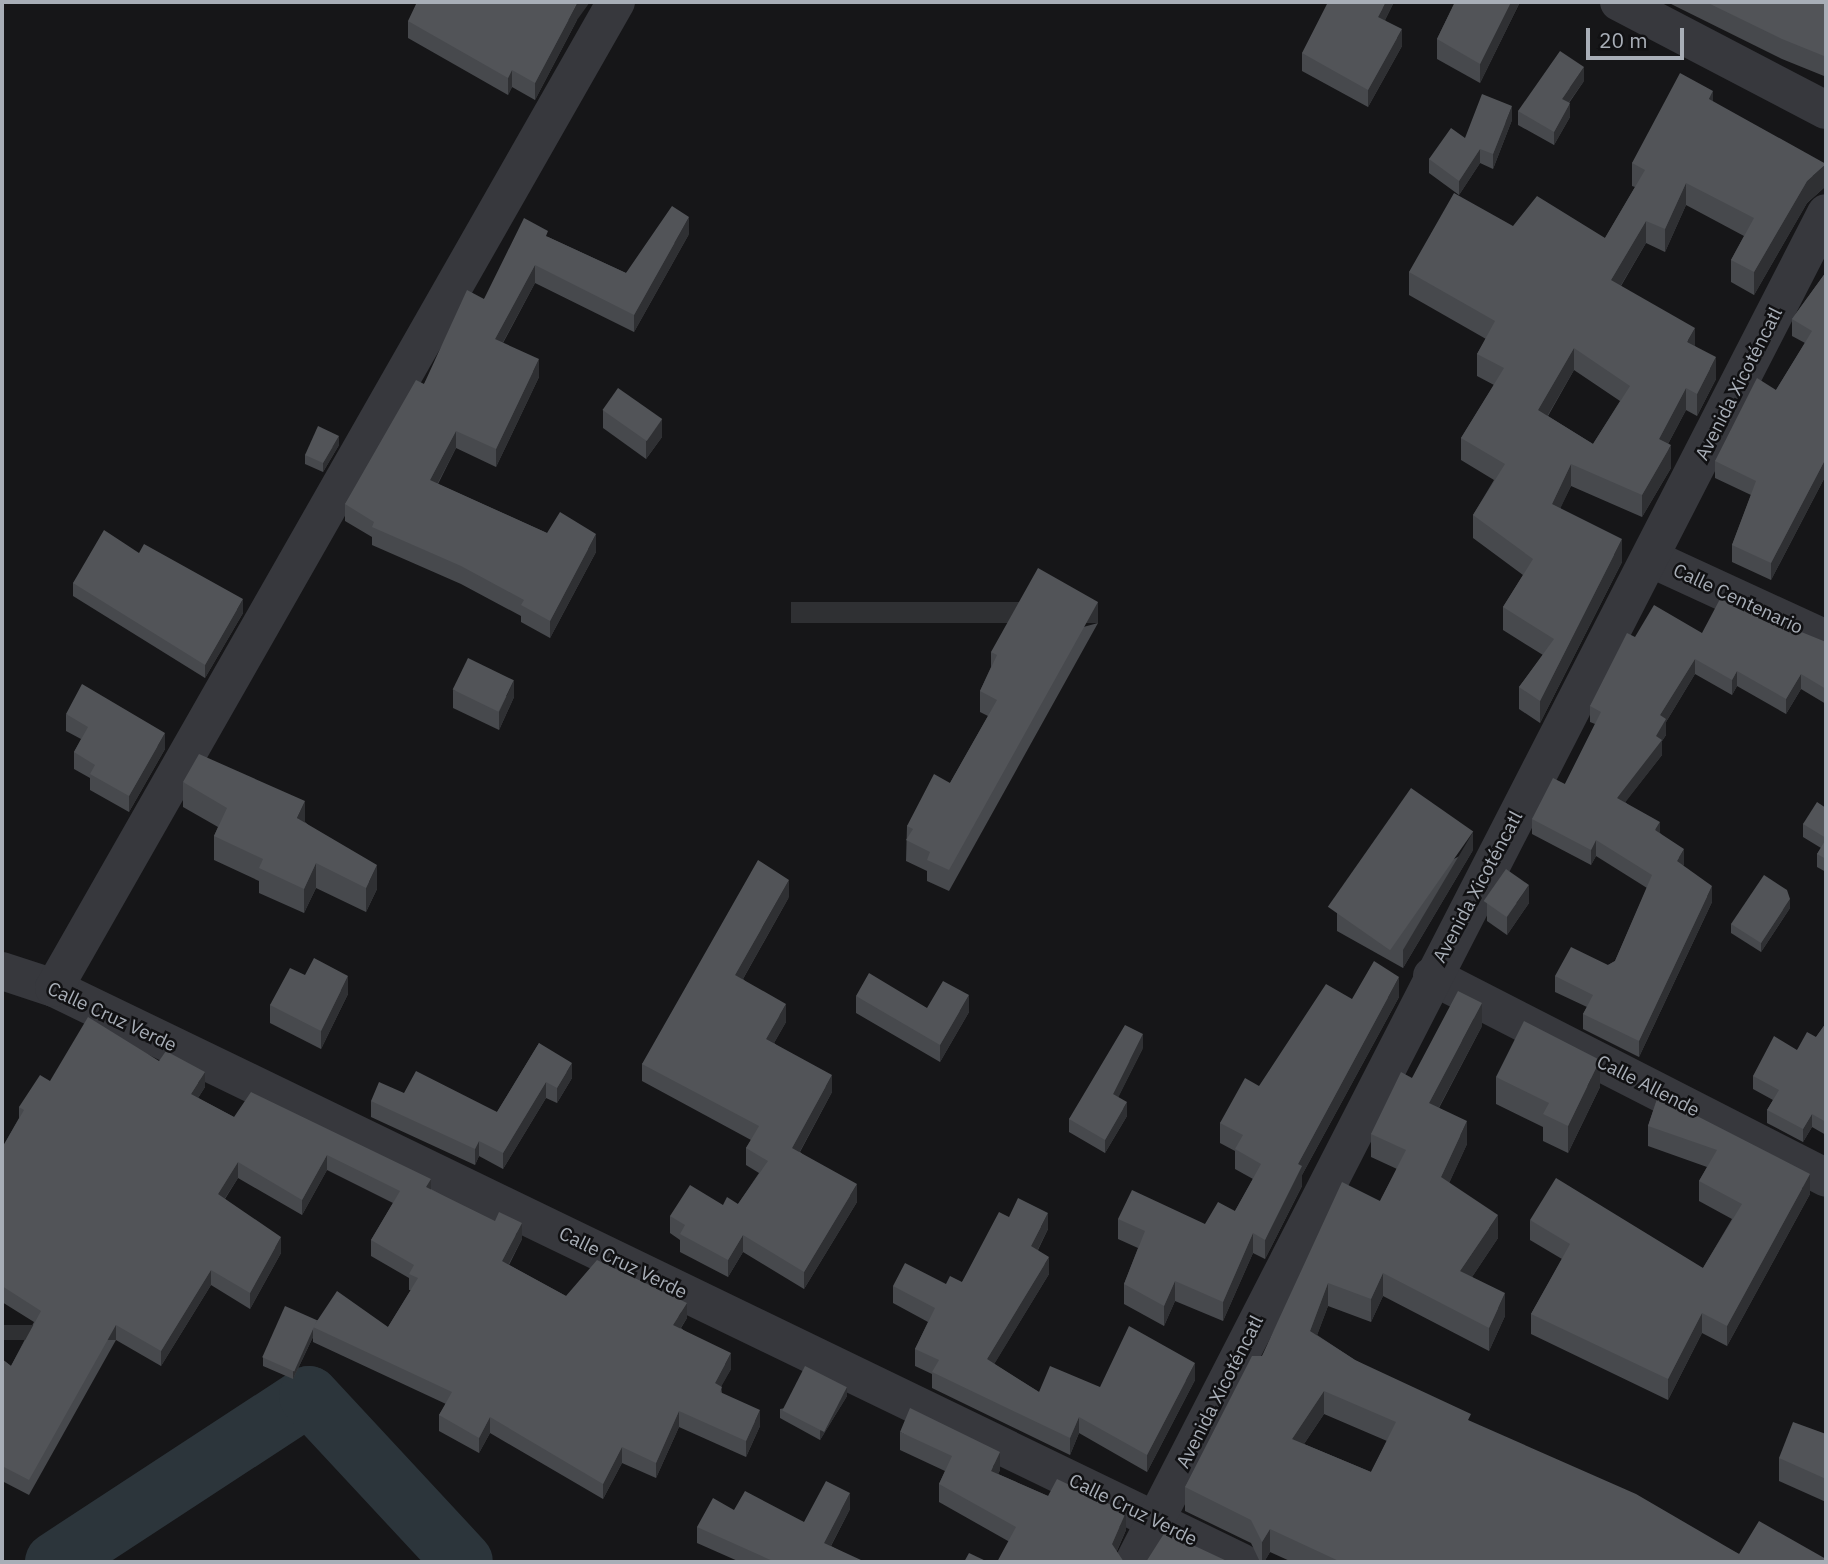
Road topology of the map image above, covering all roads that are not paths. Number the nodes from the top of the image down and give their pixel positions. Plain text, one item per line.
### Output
1 (616, 2) edge
2 (1619, 2) edge
3 (1826, 110) edge
4 (1826, 213) edge
5 (1650, 558) junction
6 (1826, 639) edge
7 (2, 971) edge
8 (1432, 976) junction
9 (54, 988) junction
10 (1826, 1178) edge
11 (1155, 1520) junction
12 (1134, 1562) edge
13 (1241, 1562) edge

1 - 9 street
2 - 3 street
4 - 5 street, Avenida Xicoténcatl
5 - 6 street, Calle Centenario
5 - 8 street, Avenida Xicoténcatl
7 - 9 street, Calle Cruz Verde
8 - 10 street, Calle Allende
8 - 11 street, Avenida Xicoténcatl
9 - 11 street, Calle Cruz Verde
11 - 12 street, Avenida Xicoténcatl
11 - 13 street, Calle Cruz Verde

